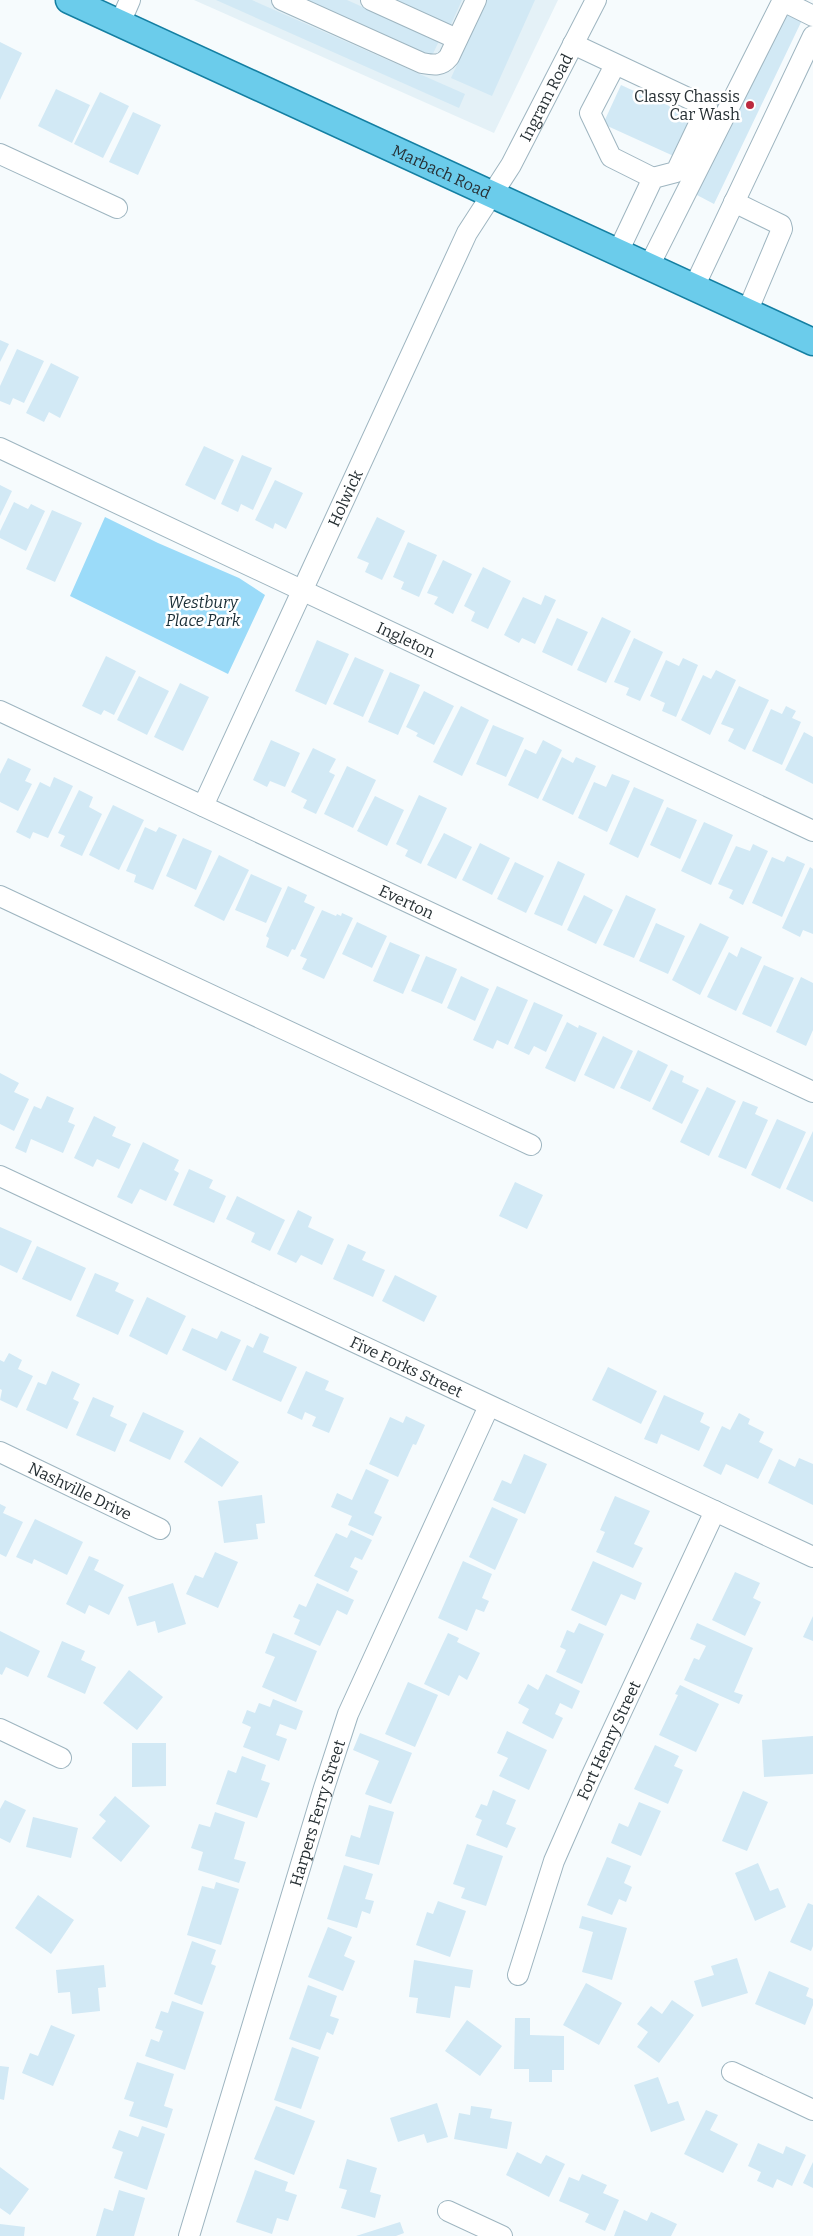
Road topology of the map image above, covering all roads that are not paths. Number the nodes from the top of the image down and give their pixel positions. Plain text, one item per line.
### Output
1 (70, 0) edge
2 (282, 0) edge
3 (370, 0) edge
4 (476, 0) edge
5 (596, 0) edge
6 (125, 12) edge
7 (813, 16) edge
8 (813, 36) edge
9 (457, 39) junction
10 (573, 44) junction
11 (615, 65) junction
12 (0, 154) edge
13 (684, 176) junction
14 (653, 178) junction
15 (492, 194) junction
16 (734, 202) junction
17 (117, 208) dead end
18 (618, 252) junction
19 (648, 266) junction
20 (694, 287) junction
21 (747, 312) junction
22 (813, 342) edge
23 (0, 448) edge
24 (302, 590) junction
25 (0, 711) edge
26 (202, 806) junction
27 (813, 831) edge
28 (0, 896) edge
29 (813, 1092) edge
30 (531, 1145) dead end
31 (0, 1176) edge
32 (489, 1406) junction
33 (0, 1452) edge
34 (715, 1511) junction
35 (160, 1529) dead end
36 (813, 1556) edge
37 (0, 1729) edge
38 (61, 1758) dead end
39 (518, 1974) dead end
40 (732, 2072) dead end
41 (813, 2110) edge
42 (448, 2210) dead end
43 (189, 2236) edge
44 (502, 2236) edge

1 - 6 main road, Marbach Road
2 - 9 street
3 - 9 street
4 - 9 street
5 - 10 street, Ingram Road
6 - 15 main road, Marbach Road
7 - 13 street
8 - 16 street
10 - 11 street
10 - 15 street, Ingram Road
11 - 13 street
11 - 14 street
12 - 17 street
13 - 14 street
13 - 19 street
14 - 18 street
15 - 18 main road, Marbach Road
15 - 24 street, Holwick
16 - 20 street
16 - 21 street
18 - 19 main road, Marbach Road
19 - 20 main road, Marbach Road
20 - 21 main road, Marbach Road
21 - 22 main road, Marbach Road
23 - 24 street, Ingleton
24 - 26 street, Holwick
24 - 27 street, Ingleton
25 - 26 street, Everton
26 - 29 street, Everton
28 - 30 street
31 - 32 street, Five Forks Street
32 - 34 street, Five Forks Street
32 - 43 street, Harpers Ferry Street
33 - 35 street, Nashville Drive
34 - 36 street, Five Forks Street
34 - 39 street, Fort Henry Street
37 - 38 street
40 - 41 street
42 - 44 street

